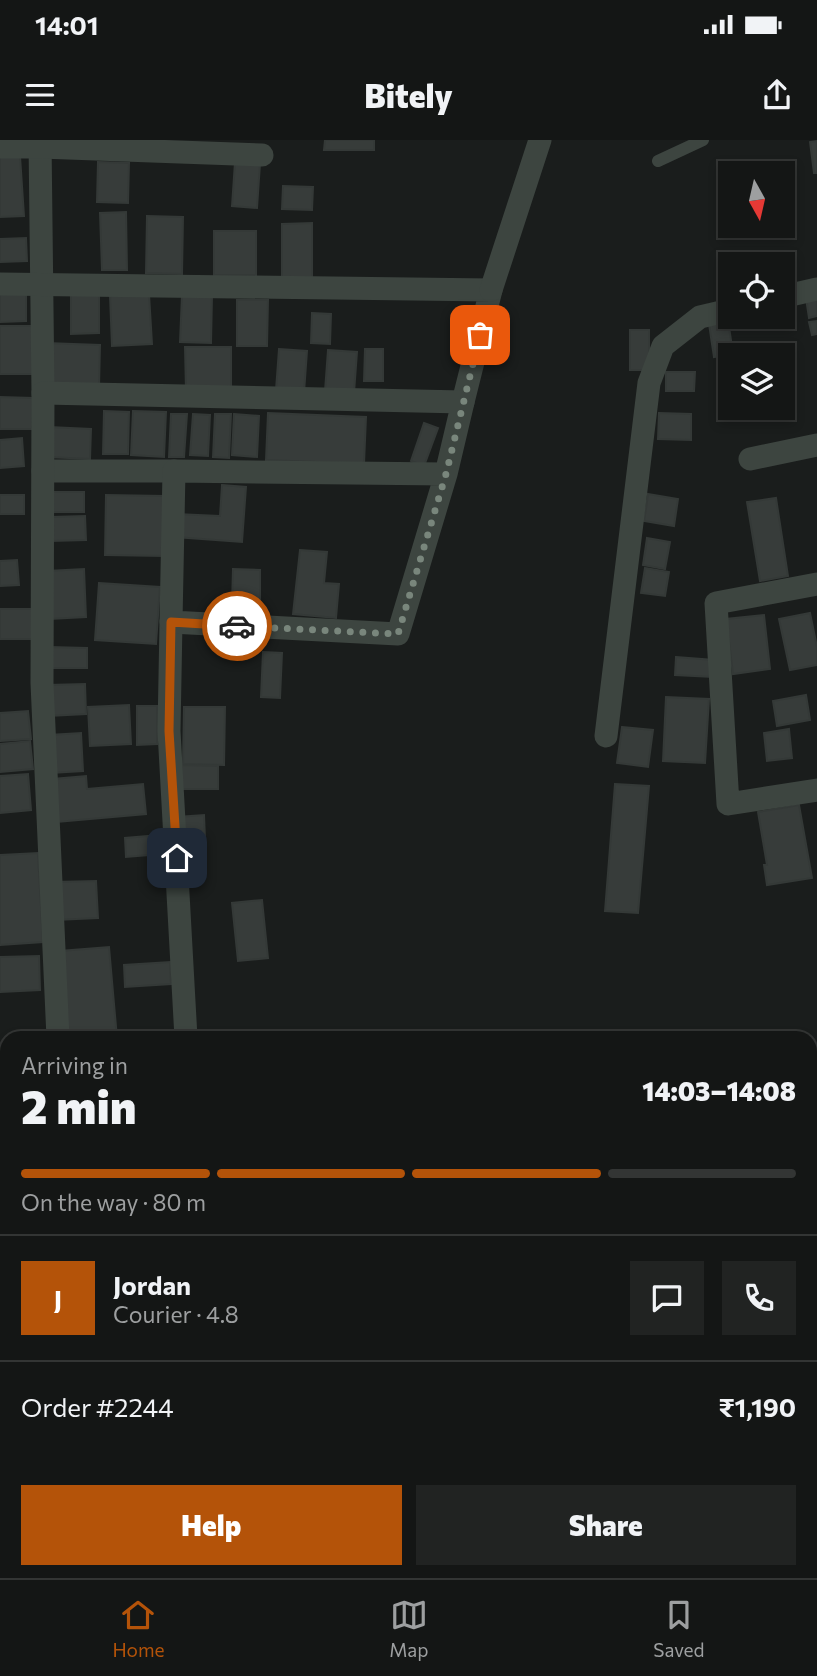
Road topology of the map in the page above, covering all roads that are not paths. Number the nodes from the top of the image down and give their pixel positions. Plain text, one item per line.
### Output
1 (540, 140) edge
2 (703, 140) edge
3 (40, 143) edge
4 (0, 147) edge
5 (262, 155) dead end
6 (658, 161) dead end
7 (0, 284) edge
8 (42, 285) junction
9 (491, 289) junction
10 (817, 289) edge
11 (795, 294) edge
12 (718, 313) edge
13 (43, 393) junction
14 (463, 402) junction
15 (817, 445) edge
16 (750, 459) dead end
17 (43, 471) junction
18 (174, 471) junction
19 (446, 474) junction
20 (817, 584) edge
21 (171, 622) junction
22 (606, 736) dead end
23 (817, 790) edge
24 (58, 1031) edge
25 (186, 1031) edge

1 - 9 street
2 - 6 lane
3 - 4 street
3 - 5 street
3 - 8 street
7 - 8 street
8 - 9 street
8 - 13 street
9 - 14 street
10 - 11 street
12 - 22 street
13 - 14 street
13 - 17 street
14 - 19 street
15 - 16 street
17 - 18 street
17 - 24 street
18 - 19 street
18 - 21 street
19 - 21 street
20 - 23 street
21 - 25 street

